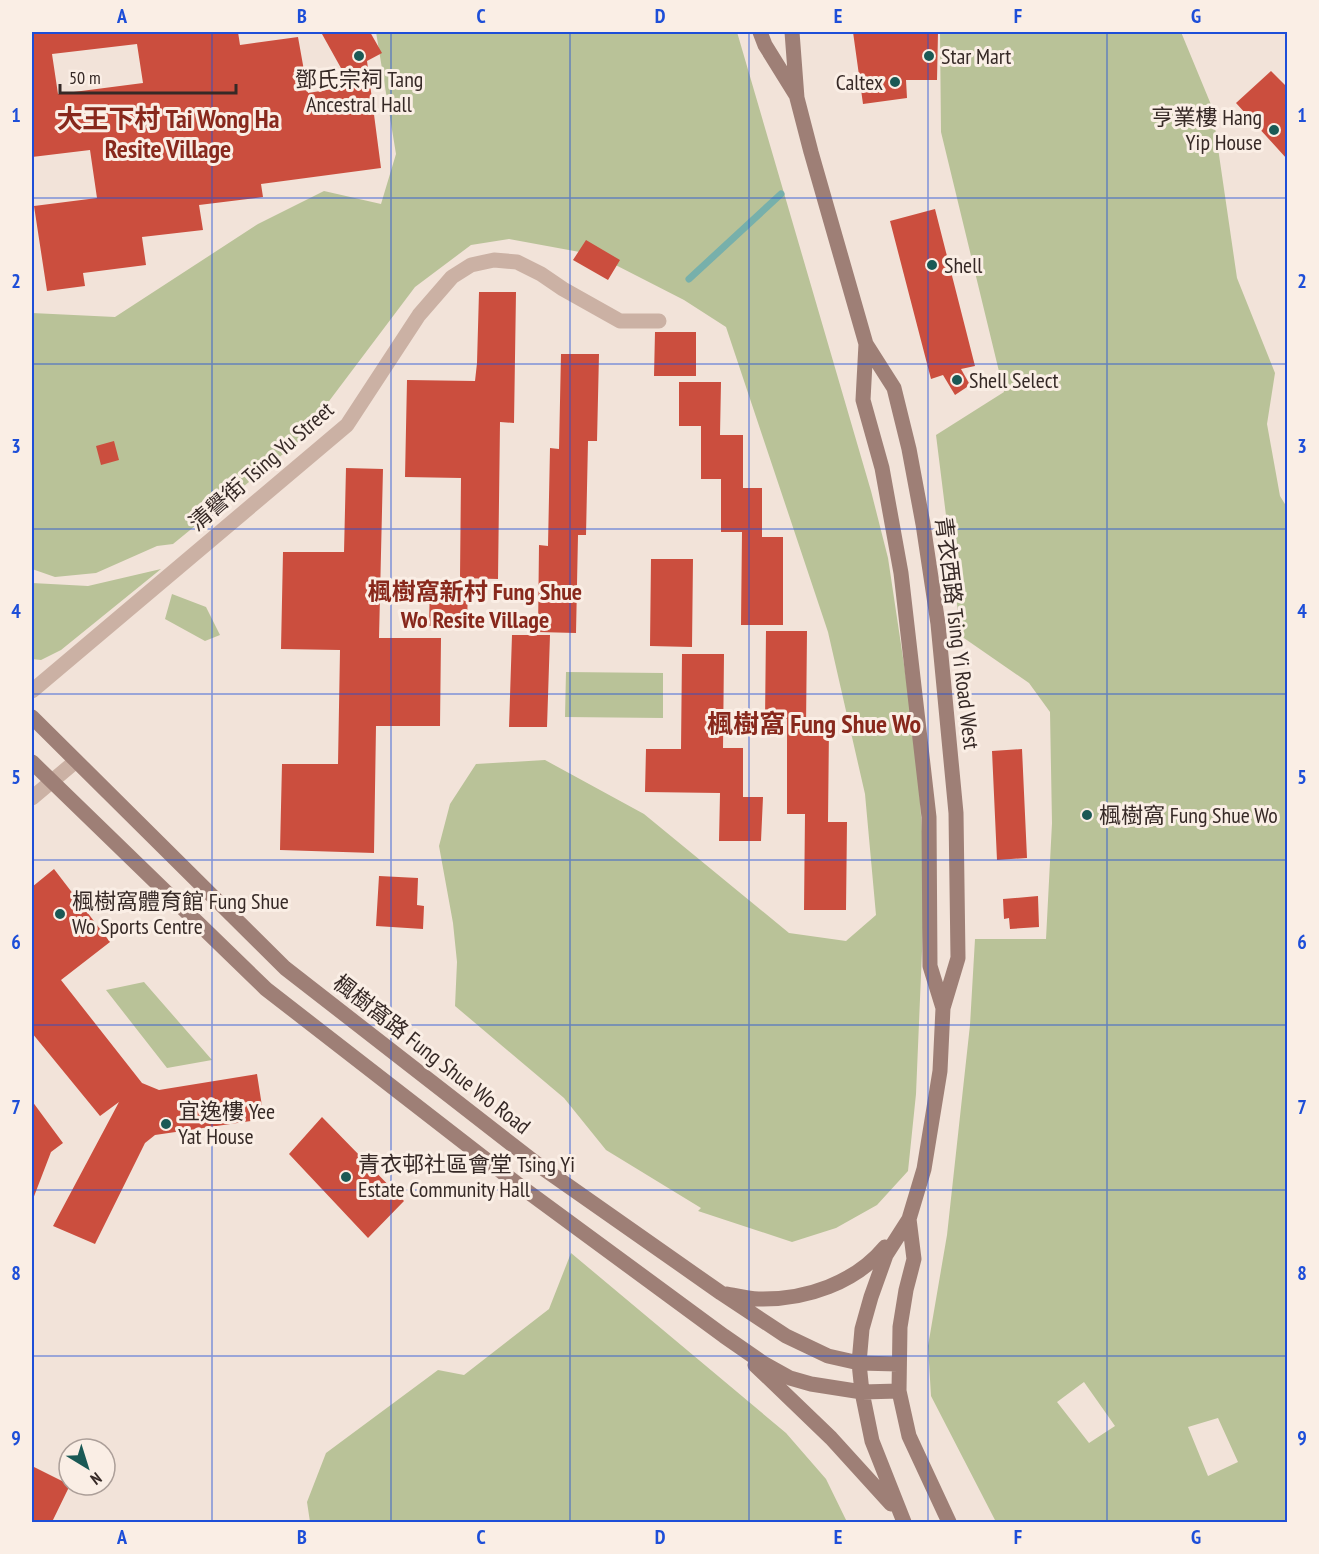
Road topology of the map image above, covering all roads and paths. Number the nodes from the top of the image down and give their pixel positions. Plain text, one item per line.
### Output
1 (760, 32) edge
2 (792, 32) edge
3 (797, 98) junction
4 (660, 321) dead end
5 (866, 344) junction
6 (32, 691) edge
7 (32, 717) edge
8 (76, 761) junction
9 (32, 762) edge
10 (51, 782) junction
11 (32, 798) edge
12 (943, 1008) junction
13 (909, 1218) junction
14 (721, 1293) junction
15 (724, 1336) junction
16 (859, 1363) junction
17 (898, 1364) junction
18 (862, 1392) junction
19 (899, 1392) junction
20 (902, 1518) edge
21 (949, 1522) edge

1 - 3 main road, 青衣西路 Tsing Yi Road West
2 - 3 main road, 青衣西路 Tsing Yi Road West
3 - 5 main road, 青衣西路 Tsing Yi Road West
4 - 6 street, 清譽街 Tsing Yu Street
5 - 12 main road, 青衣西路 Tsing Yi Road West
5 - 12 main road, 青衣西路 Tsing Yi Road West
7 - 8 main road, 楓樹窩路 Fung Shue Wo Road
8 - 10 street
8 - 14 main road, 楓樹窩路 Fung Shue Wo Road
9 - 10 main road
10 - 11 street
10 - 15 main road
12 - 13 main road, 青衣西路 Tsing Yi Road West
13 - 14 main road
13 - 16 main road, 青衣西路 Tsing Yi Road West
13 - 17 main road, 青衣西路 Tsing Yi Road West
14 - 16 main road, 楓樹窩路 Fung Shue Wo Road
15 - 18 main road
15 - 20 main road
16 - 17 main road, 楓樹窩路 Fung Shue Wo Road
16 - 18 main road, 青衣西路 Tsing Yi Road West
17 - 19 main road
18 - 19 main road
18 - 20 main road, 青衣西路 Tsing Yi Road West
19 - 21 main road

